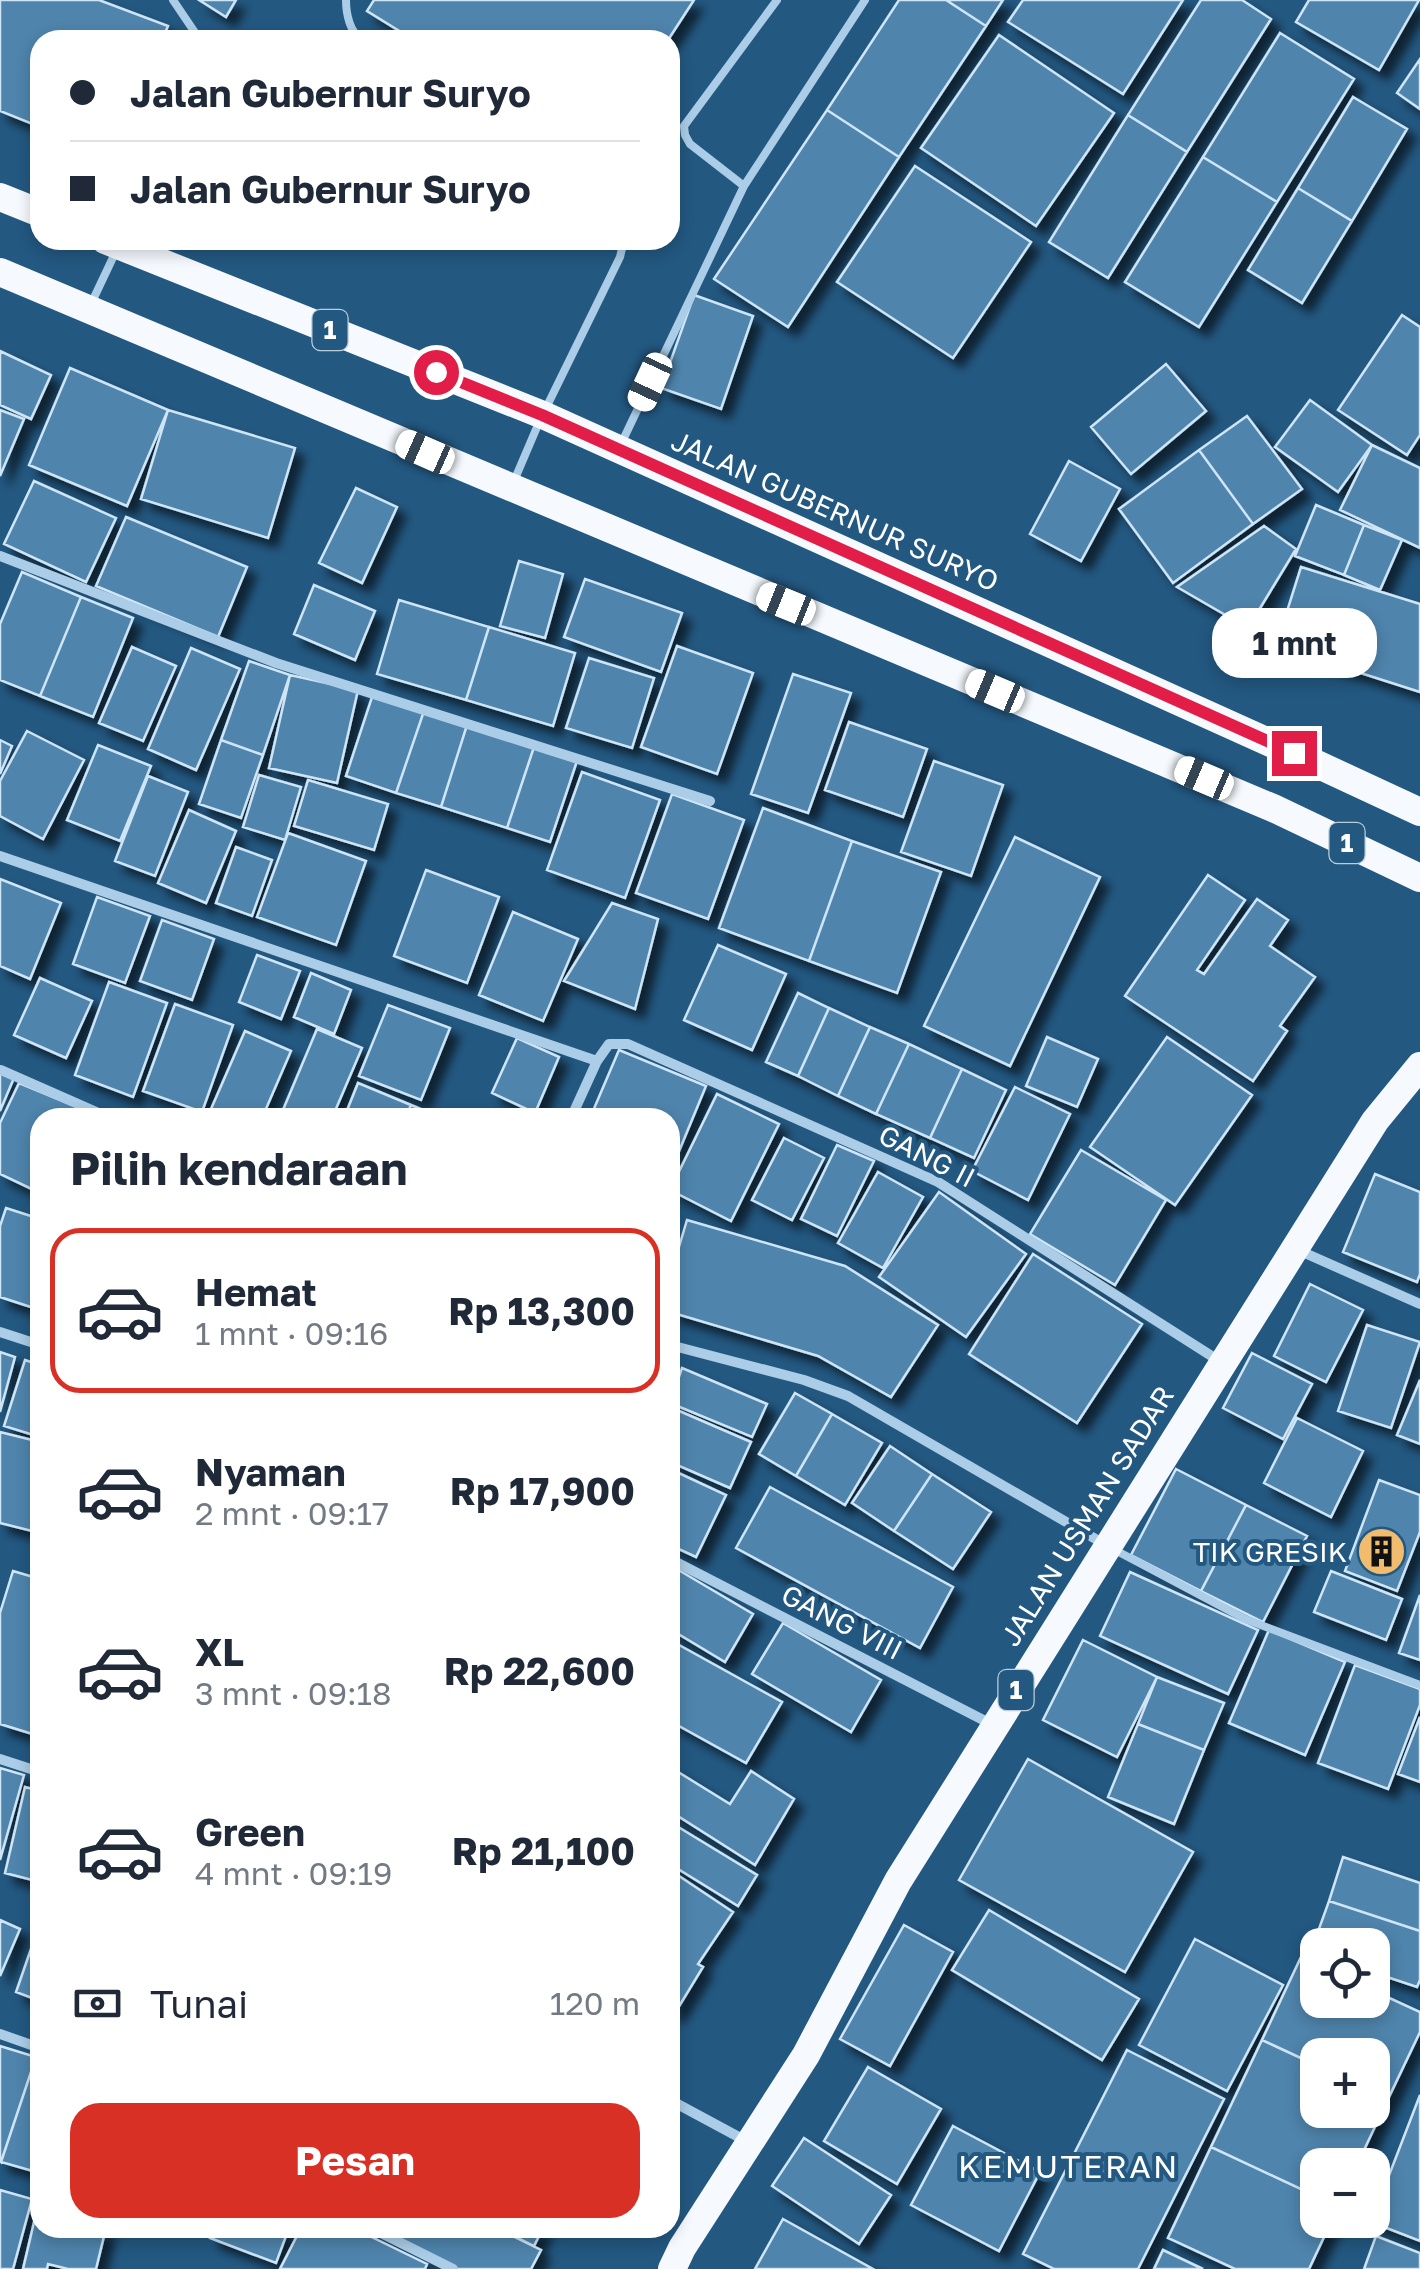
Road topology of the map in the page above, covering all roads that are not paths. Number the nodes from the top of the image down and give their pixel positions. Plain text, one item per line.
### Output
1 (173, 0) edge
2 (346, 0) edge
3 (777, 0) edge
4 (865, 0) edge
5 (193, 30) edge
6 (353, 30) edge
7 (744, 186) junction
8 (0, 197) edge
9 (30, 209) edge
10 (112, 250) edge
11 (135, 250) edge
12 (622, 250) edge
13 (0, 272) edge
14 (88, 308) junction
15 (542, 415) junction
16 (619, 450) junction
17 (511, 488) junction
18 (0, 556) edge
19 (710, 800) dead end
20 (1420, 812) edge
21 (0, 856) edge
22 (1420, 878) edge
23 (596, 1061) junction
24 (2, 1070) edge
25 (1417, 1076) edge
26 (88, 1108) edge
27 (575, 1108) edge
28 (1294, 1248) junction
29 (1420, 1304) edge
30 (0, 1332) edge
31 (30, 1342) edge
32 (680, 1348) edge
33 (1222, 1363) junction
34 (1107, 1545) junction
35 (680, 1564) edge
36 (1420, 1684) edge
37 (994, 1725) junction
38 (0, 1759) edge
39 (30, 1769) edge
40 (0, 2034) edge
41 (30, 2044) edge
42 (680, 2105) edge
43 (750, 2143) junction
44 (391, 2238) edge
45 (453, 2269) edge
46 (672, 2269) edge

1 - 5 lane
2 - 6 lane
3 - 7 lane
4 - 7 lane
7 - 16 lane
8 - 9 highway
10 - 14 lane
11 - 15 highway, JALAN GUBERNUR SURYO / 1
12 - 15 lane
13 - 14 highway, 1
14 - 17 highway, 1
15 - 16 highway, JALAN GUBERNUR SURYO / 1
15 - 17 lane
16 - 20 highway, JALAN GUBERNUR SURYO / 1
17 - 22 highway, 1
18 - 19 street
21 - 23 street
23 - 27 street
23 - 33 street, GANG II
24 - 26 street
25 - 28 highway, JALAN USMAN SADAR / 1
28 - 29 street
28 - 33 highway, JALAN USMAN SADAR / 1
30 - 31 street
32 - 34 street
33 - 34 highway, JALAN USMAN SADAR / 1
34 - 36 lane
34 - 37 highway, JALAN USMAN SADAR / 1
35 - 37 street, GANG VIII
37 - 43 highway, JALAN USMAN SADAR / 1
38 - 39 street
40 - 41 street
42 - 43 street
43 - 46 highway, JALAN USMAN SADAR / 1
44 - 45 street

